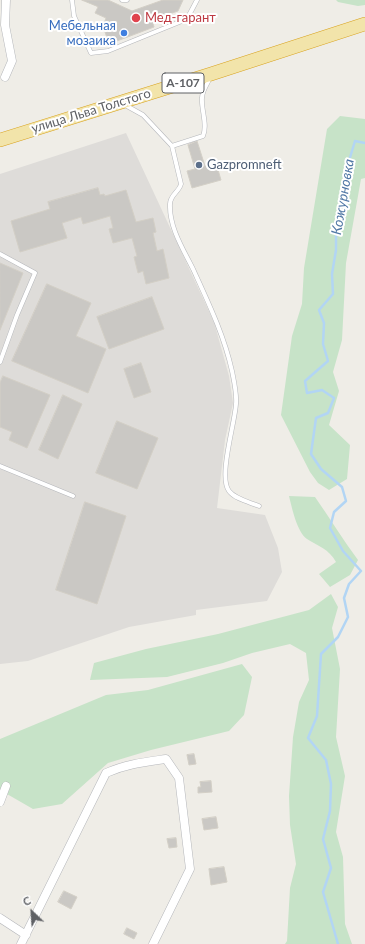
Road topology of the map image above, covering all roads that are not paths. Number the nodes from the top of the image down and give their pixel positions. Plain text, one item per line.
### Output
1 (6, 0) edge
2 (72, 0) edge
3 (122, 0) edge
4 (127, 0) edge
5 (197, 0) edge
6 (365, 24) edge
7 (211, 74) junction
8 (5, 77) dead end
9 (119, 103) junction
10 (0, 140) edge
11 (172, 146) junction
12 (0, 254) edge
13 (0, 362) edge
14 (0, 466) edge
15 (73, 496) dead end
16 (259, 506) dead end
17 (6, 786) dead end
18 (0, 802) edge
19 (0, 918) edge
20 (26, 934) junction
21 (21, 944) edge
22 (153, 944) edge

1 - 8 street
2 - 5 lane
3 - 4 lane
6 - 7 highway, улица Льва Толстого / А-107
7 - 9 highway, улица Льва Толстого / А-107
7 - 11 lane
9 - 10 highway, улица Льва Толстого / А-107
9 - 11 lane
11 - 16 lane
12 - 13 lane
14 - 15 lane
17 - 18 street
19 - 20 street
20 - 21 street
20 - 22 street

